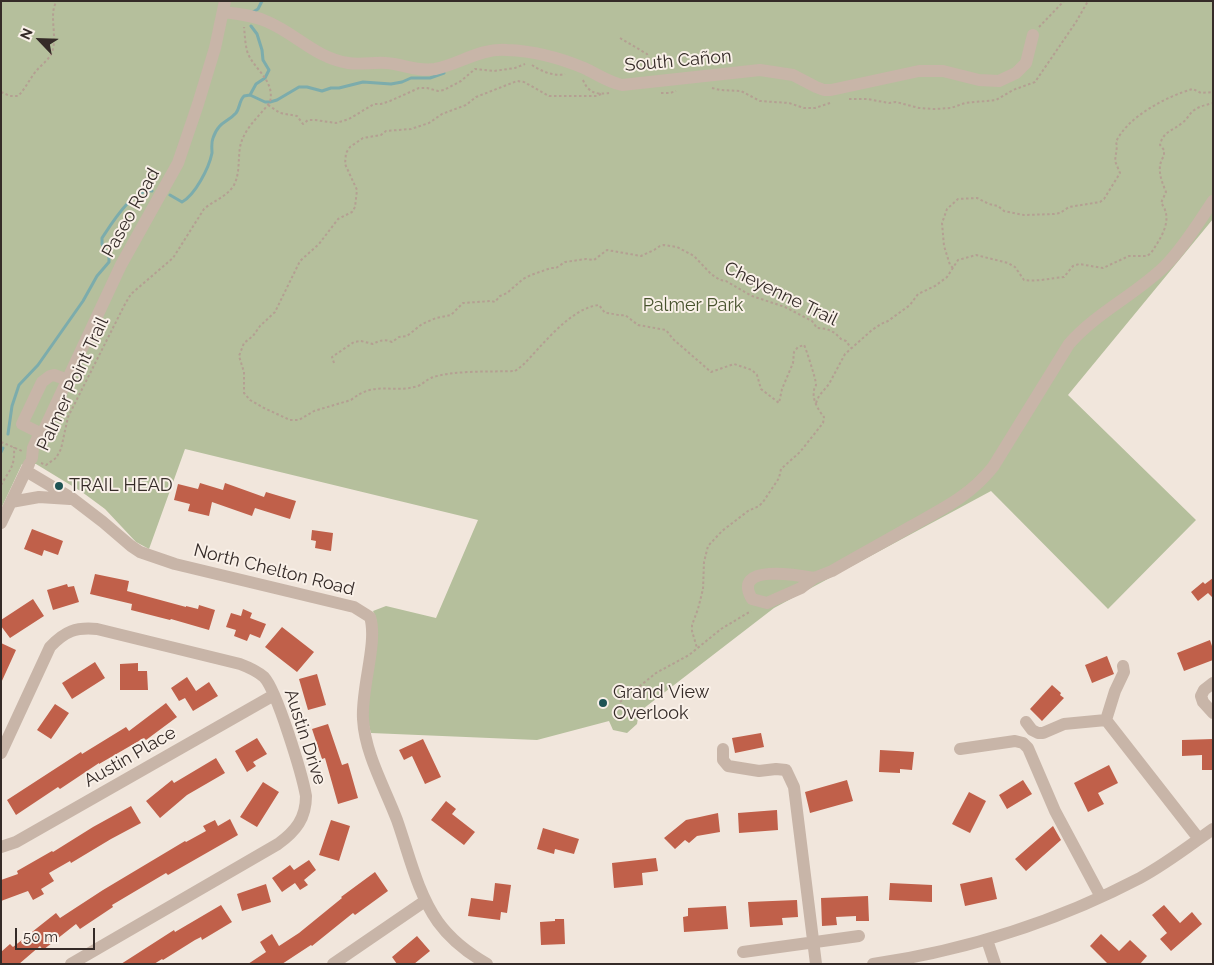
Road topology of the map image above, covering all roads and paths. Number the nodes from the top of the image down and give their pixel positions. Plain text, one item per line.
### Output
1 (57, 1) edge
2 (1064, 1) edge
3 (224, 7) edge
4 (246, 15) junction
5 (1033, 35) joint
6 (620, 38) dead end
7 (650, 61) dead end
8 (569, 74) dead end
9 (580, 79) dead end
10 (1, 92) edge
11 (1213, 92) edge
12 (1213, 103) edge
13 (268, 105) junction
14 (1213, 201) edge
15 (953, 269) junction
16 (851, 349) junction
17 (334, 363) dead end
18 (68, 380) junction
19 (816, 403) junction
20 (42, 434) junction
21 (1, 442) edge
22 (32, 458) junction
23 (26, 471) junction
24 (1, 485) edge
25 (73, 499) junction
26 (11, 502) junction
27 (1, 523) edge
28 (814, 578) junction
29 (760, 602) junction
30 (697, 648) junction
31 (1123, 666) dead end
32 (1213, 683) edge
33 (274, 695) junction
34 (620, 702) dead end
35 (1213, 713) edge
36 (1106, 720) junction
37 (1026, 722) dead end
38 (723, 749) dead end
39 (960, 749) dead end
40 (1, 753) edge
41 (1213, 829) edge
42 (1199, 839) junction
43 (1, 847) edge
44 (1101, 897) junction
45 (425, 901) junction
46 (859, 936) dead end
47 (988, 940) junction
48 (813, 942) junction
49 (743, 952) dead end
50 (71, 964) edge
51 (333, 964) edge
52 (487, 964) edge
53 (816, 964) edge
54 (873, 964) edge
55 (995, 964) edge

1 - 10 path
2 - 5 path
3 - 4 street, South Cañon
3 - 18 street, Paseo Road
4 - 5 street, South Cañon
4 - 13 path
6 - 7 path
8 - 13 path
9 - 19 path
11 - 15 path
12 - 15 path
13 - 22 path, Palmer Point Trail
14 - 28 street
15 - 16 path
16 - 17 path, Cheyenne Trail
16 - 19 path
18 - 20 street, Paseo Road
18 - 20 street
19 - 30 path
20 - 22 street, Paseo Road
21 - 24 path, Palmer Point Trail
22 - 23 street, Paseo Road
23 - 25 street, North Chelton Road
23 - 26 street, Paseo Road
25 - 26 street
25 - 45 street, North Chelton Road
26 - 27 street, Paseo Road
28 - 29 street
28 - 29 street
29 - 30 path
30 - 34 path
31 - 36 street
32 - 35 street
33 - 40 street, Austin Drive
33 - 43 street, Austin Place
33 - 50 street, Austin Drive
36 - 37 street
36 - 42 street
38 - 48 street
39 - 44 street
41 - 42 street
42 - 44 street
44 - 47 street
45 - 51 street
45 - 52 street, North Chelton Road
46 - 48 street
47 - 54 street
47 - 55 street
48 - 49 street
48 - 53 street

